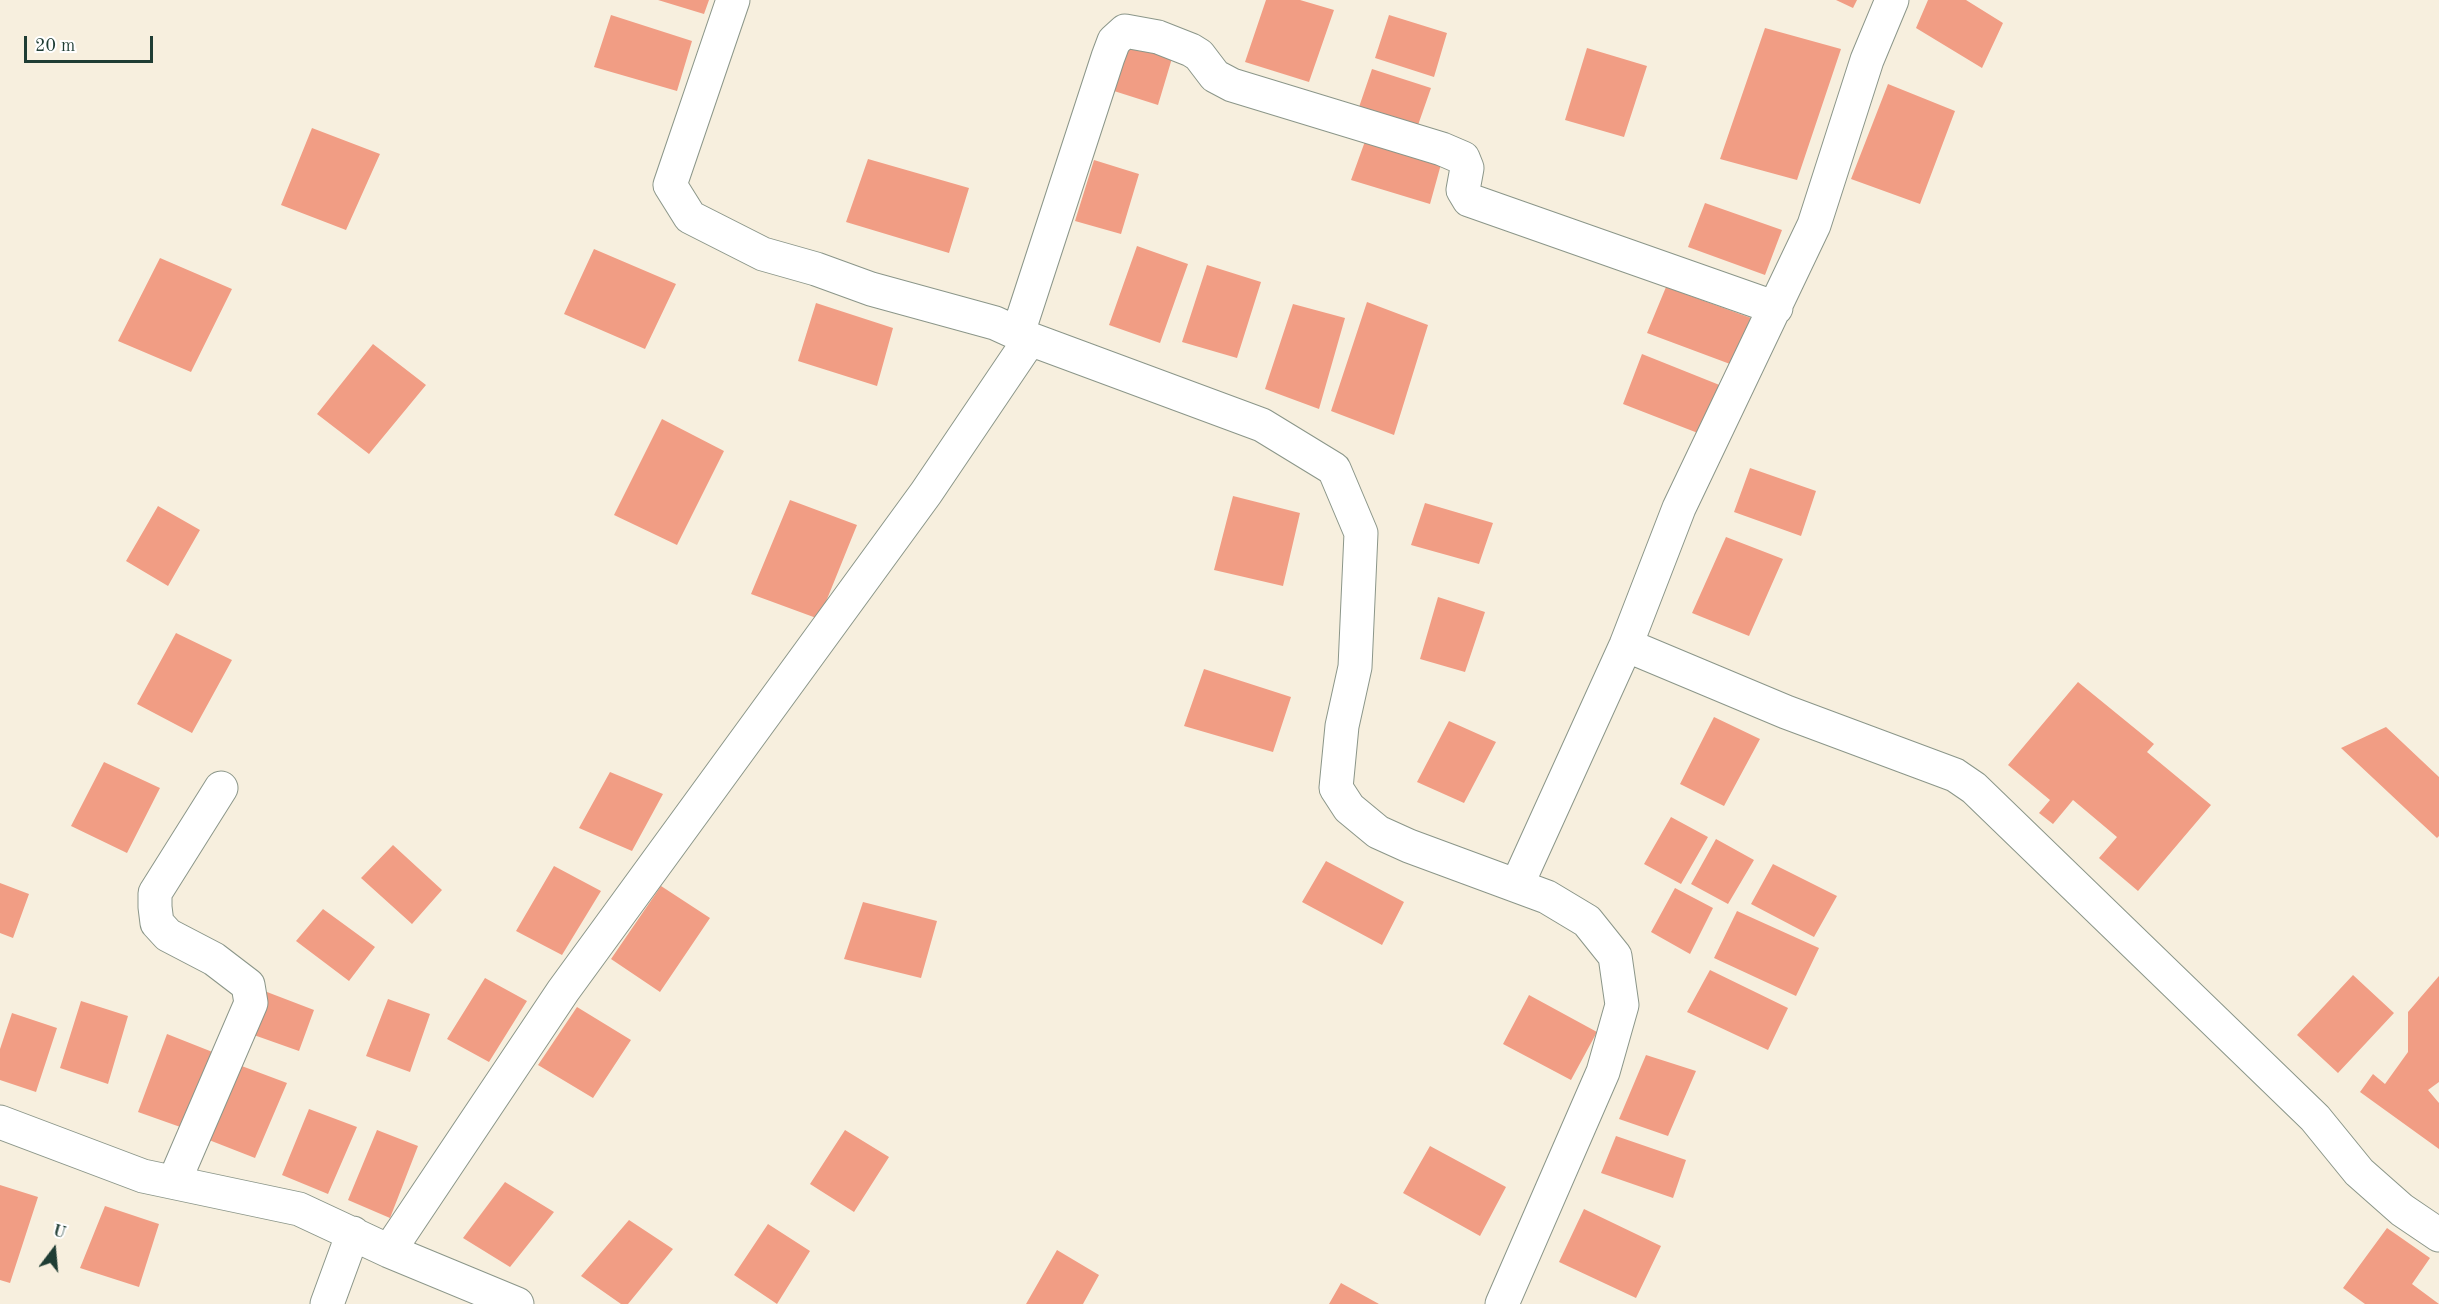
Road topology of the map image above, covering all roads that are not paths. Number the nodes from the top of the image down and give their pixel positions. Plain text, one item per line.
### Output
1 (733, 0) edge
2 (1892, 0) edge
3 (1776, 308) junction
4 (1024, 336) junction
5 (1626, 645) junction
6 (221, 788) dead end
7 (1517, 885) junction
8 (0, 1122) edge
9 (174, 1182) junction
10 (353, 1233) junction
11 (2439, 1236) edge
12 (389, 1251) junction
13 (327, 1304) edge
14 (517, 1304) edge
15 (1502, 1304) edge

1 - 4 street
2 - 3 street
3 - 4 street
3 - 5 street
4 - 7 street
4 - 12 street
5 - 7 street
5 - 11 street
6 - 9 street
7 - 15 street
8 - 9 street
9 - 10 street
10 - 12 street
10 - 13 street
12 - 14 street

